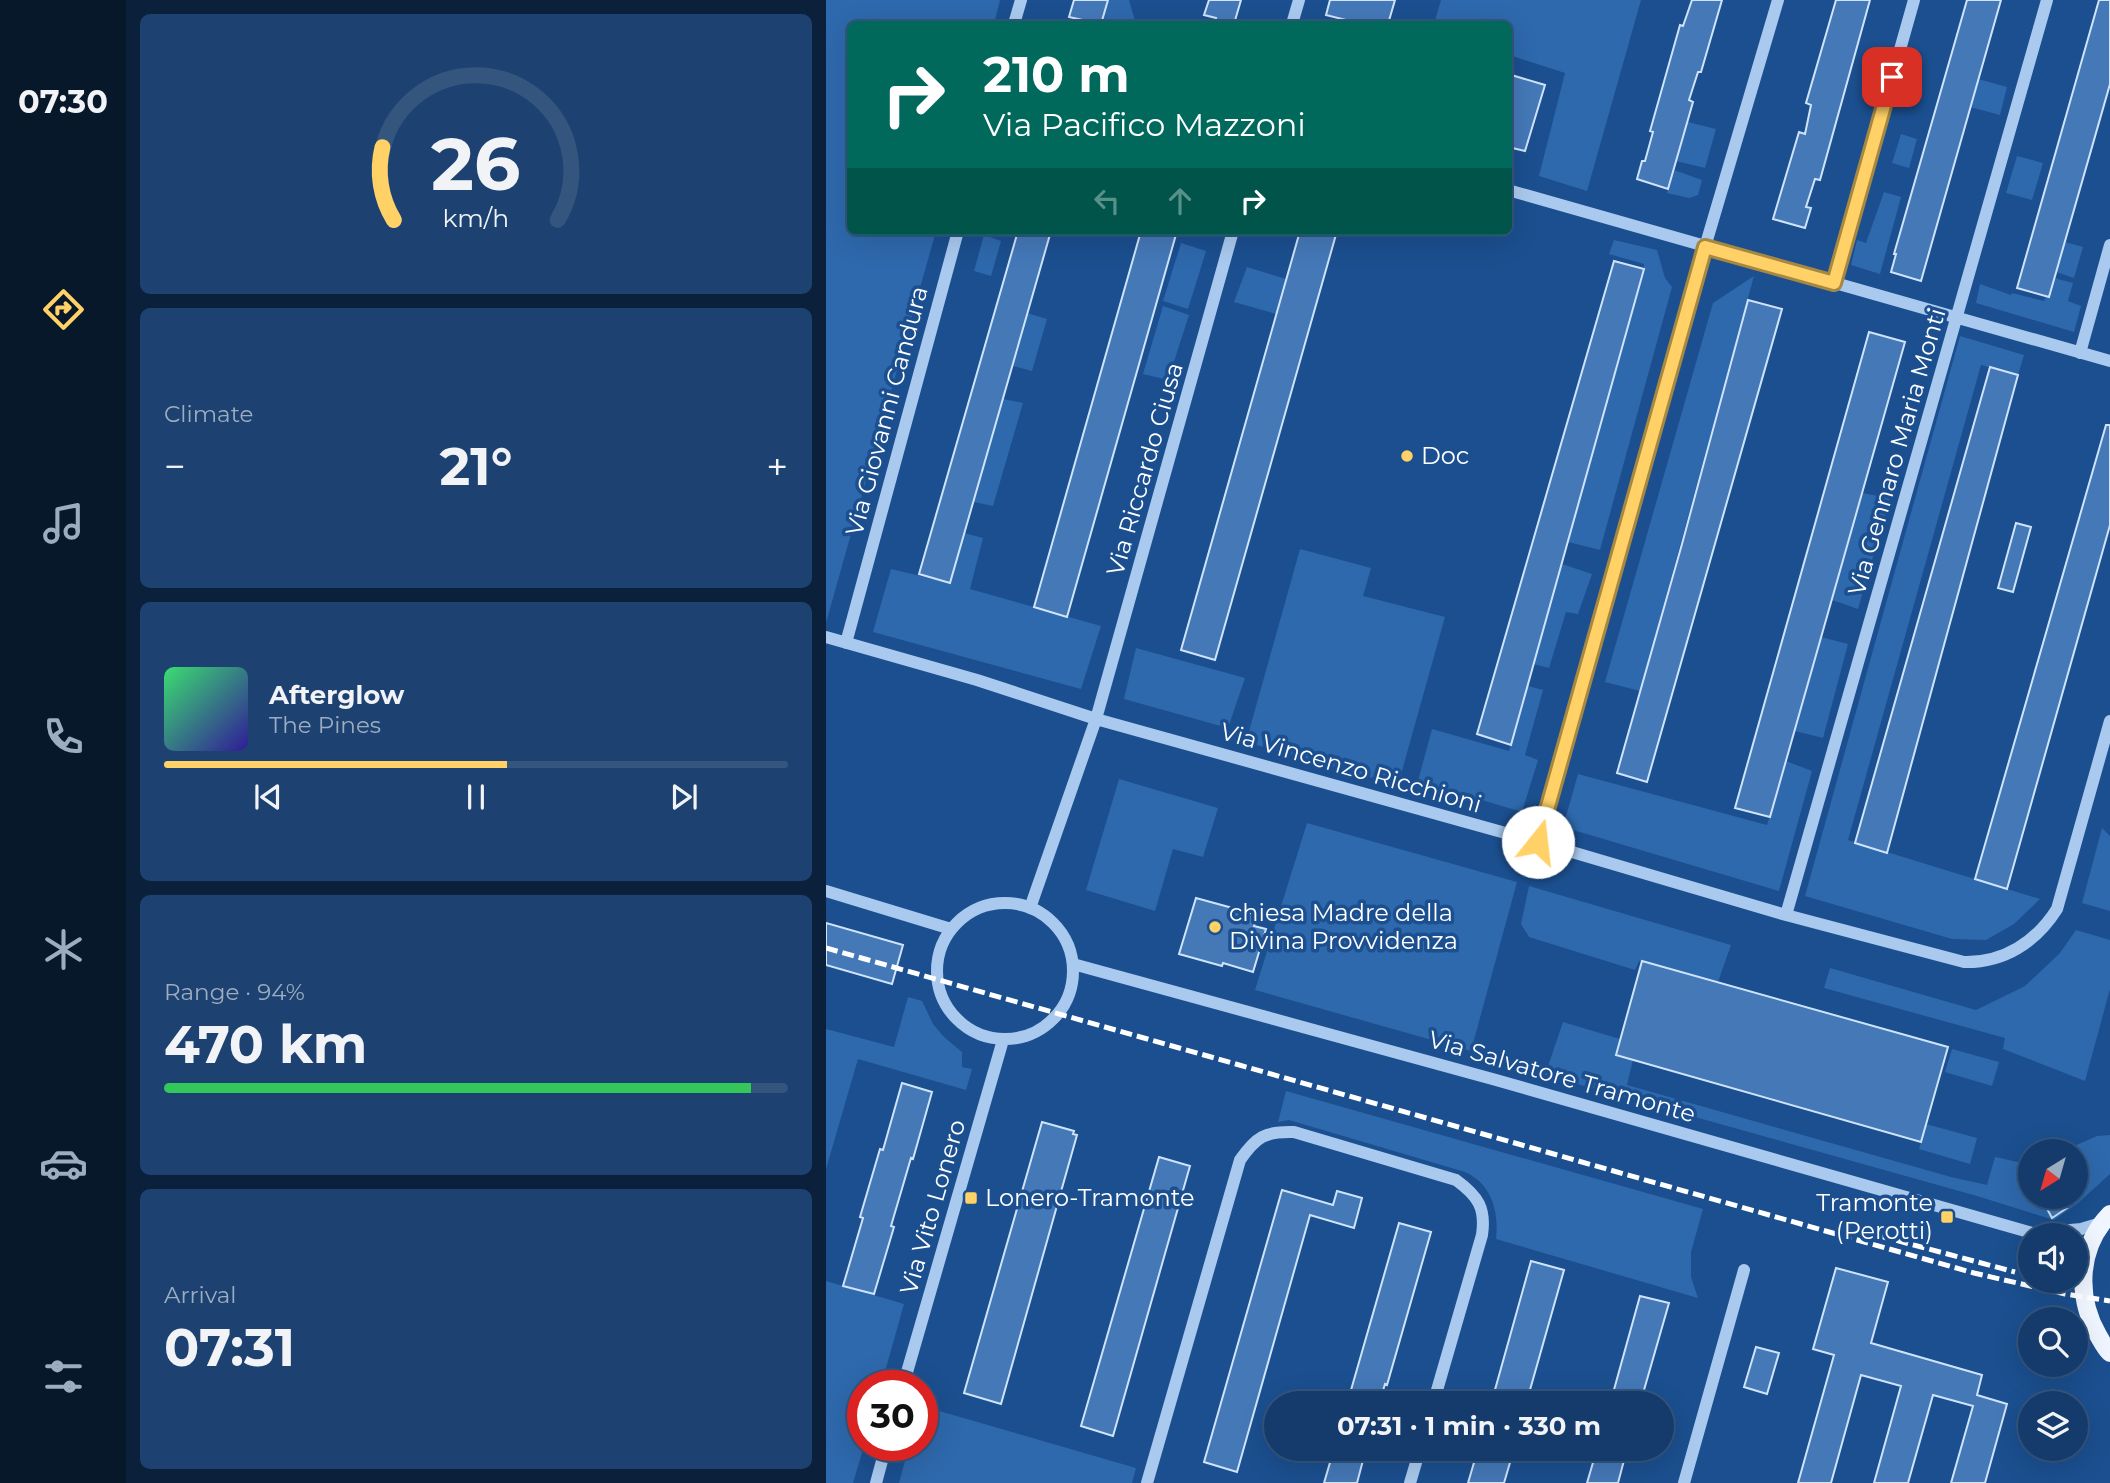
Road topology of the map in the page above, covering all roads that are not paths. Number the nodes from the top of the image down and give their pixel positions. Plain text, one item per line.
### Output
1 (1021, 0) edge
2 (1299, 0) edge
3 (1778, 0) edge
4 (1914, 0) edge
5 (2047, 0) edge
6 (1015, 21) edge
7 (1293, 21) edge
8 (1512, 191) edge
9 (957, 235) edge
10 (1232, 235) edge
11 (2110, 245) edge
12 (1705, 247) junction
13 (1834, 283) junction
14 (1956, 317) junction
15 (2080, 353) junction
16 (2110, 361) edge
17 (826, 637) edge
18 (846, 643) junction
19 (1097, 719) junction
20 (2110, 721) edge
21 (1538, 842) junction
22 (826, 891) edge
23 (1030, 908) junction
24 (1786, 915) junction
25 (951, 929) junction
26 (1073, 964) junction
27 (1003, 1040) junction
28 (2105, 1219) edge
29 (2088, 1226) edge
30 (2018, 1228) edge
31 (2088, 1252) edge
32 (1744, 1270) dead end
33 (2084, 1293) edge
34 (2110, 1353) edge
35 (908, 1370) edge
36 (1437, 1391) edge
37 (882, 1461) edge
38 (1416, 1461) edge
39 (876, 1483) edge
40 (1147, 1483) edge
41 (1410, 1483) edge
42 (1684, 1483) edge

1 - 6 street
2 - 7 street
3 - 12 street
4 - 13 street
5 - 14 street, Via Gennaro Maria Monti
8 - 12 street
9 - 18 street, Via Giovanni Candura
10 - 19 street, Via Riccardo Ciusa
11 - 15 street
12 - 13 street
12 - 21 street
13 - 14 street
14 - 15 street
14 - 24 street, Via Gennaro Maria Monti
15 - 16 street
17 - 18 street, Via Vincenzo Ricchioni
18 - 19 street, Via Vincenzo Ricchioni
19 - 21 street, Via Vincenzo Ricchioni
19 - 23 street, Via Riccardo Ciusa
20 - 24 street, Via Vincenzo Ricchioni
21 - 24 street, Via Vincenzo Ricchioni
22 - 25 street
23 - 25 street
23 - 26 street
25 - 27 street
26 - 27 street
26 - 30 street, Via Salvatore Tramonte
27 - 35 street, Via Vito Lonero
28 - 29 street
28 - 31 main road
32 - 42 street
33 - 34 main road
36 - 40 street
37 - 39 street
38 - 41 street

